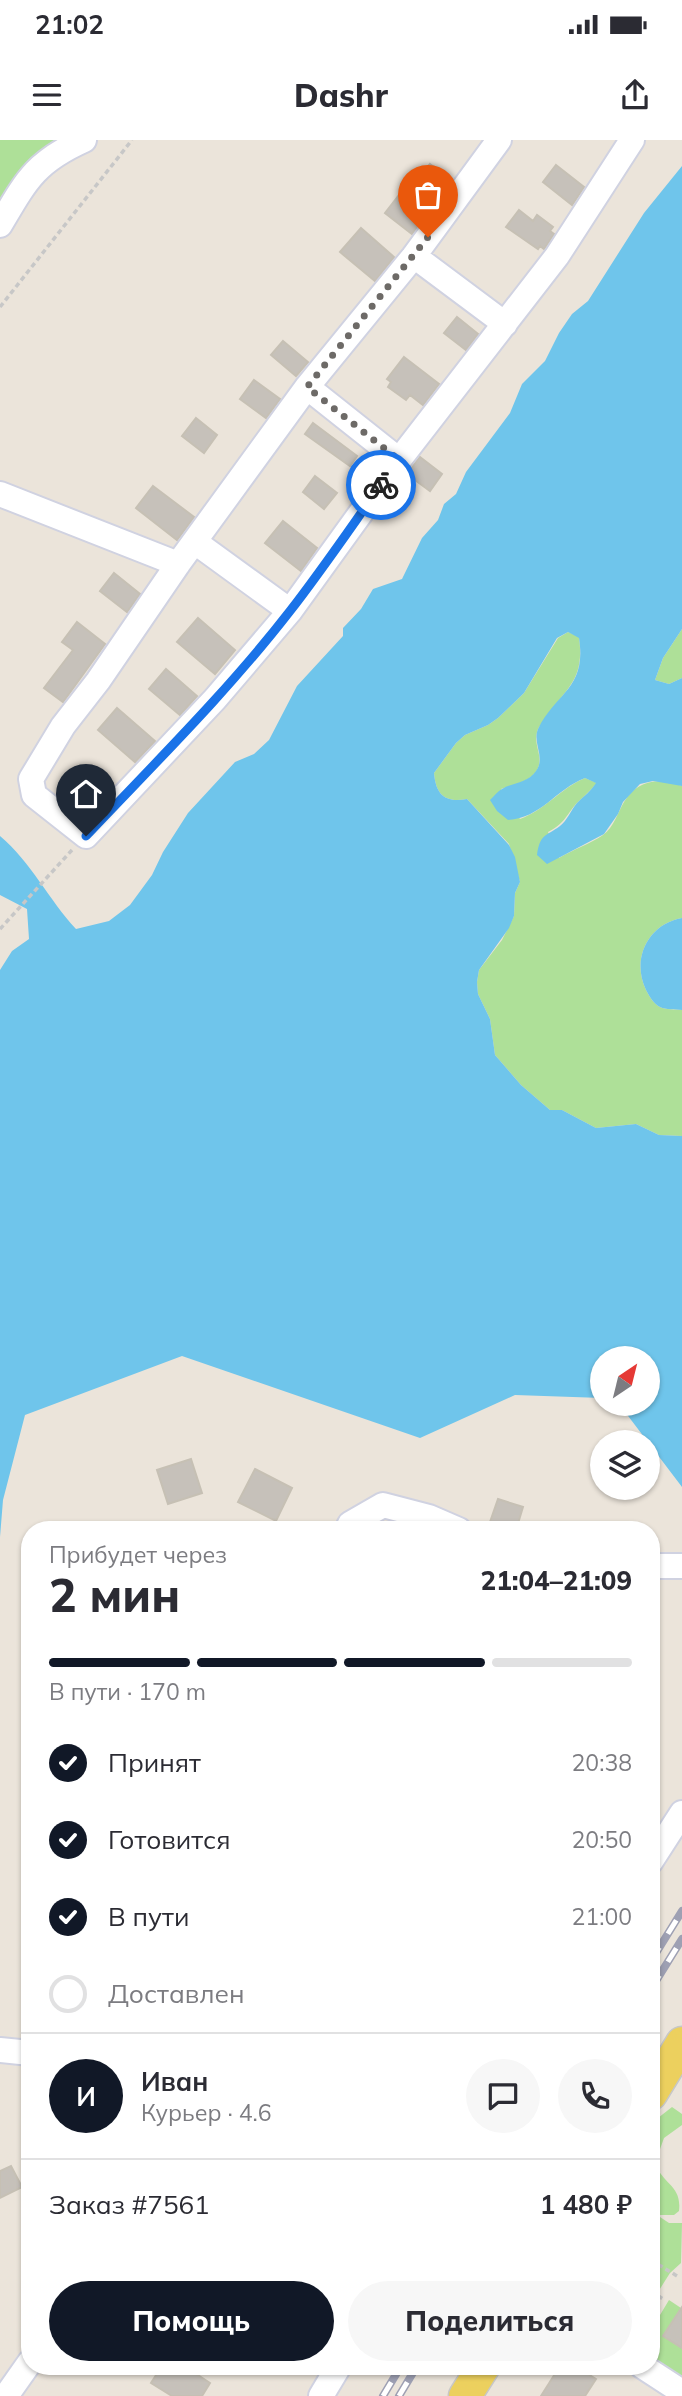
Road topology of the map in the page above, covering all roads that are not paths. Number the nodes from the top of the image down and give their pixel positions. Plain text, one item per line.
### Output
1 (84, 140) edge
2 (499, 140) edge
3 (632, 140) edge
4 (0, 225) edge
5 (414, 256) junction
6 (505, 324) junction
7 (307, 387) junction
8 (399, 460) junction
9 (0, 494) edge
10 (195, 542) junction
11 (178, 564) junction
12 (290, 611) junction
13 (355, 1521) edge
14 (438, 1521) edge
15 (660, 1566) edge
16 (682, 1566) edge
17 (682, 1813) edge
18 (660, 1847) edge
19 (682, 2043) edge
20 (0, 2050) edge
21 (21, 2052) edge
22 (660, 2079) edge
23 (21, 2375) edge
24 (334, 2375) edge
25 (479, 2375) edge
26 (656, 2375) edge
27 (682, 2392) edge
28 (6, 2396) edge
29 (321, 2396) edge
30 (466, 2396) edge

1 - 4 street
2 - 5 street
3 - 6 street
5 - 6 street
5 - 7 street
6 - 8 street
7 - 8 street
7 - 10 street
8 - 12 street
9 - 11 street
10 - 11 street
10 - 12 street
11 - 12 street
13 - 14 street
15 - 16 street
17 - 18 street
19 - 22 main road
20 - 21 street
23 - 28 street
24 - 29 street
25 - 30 main road
26 - 27 street

